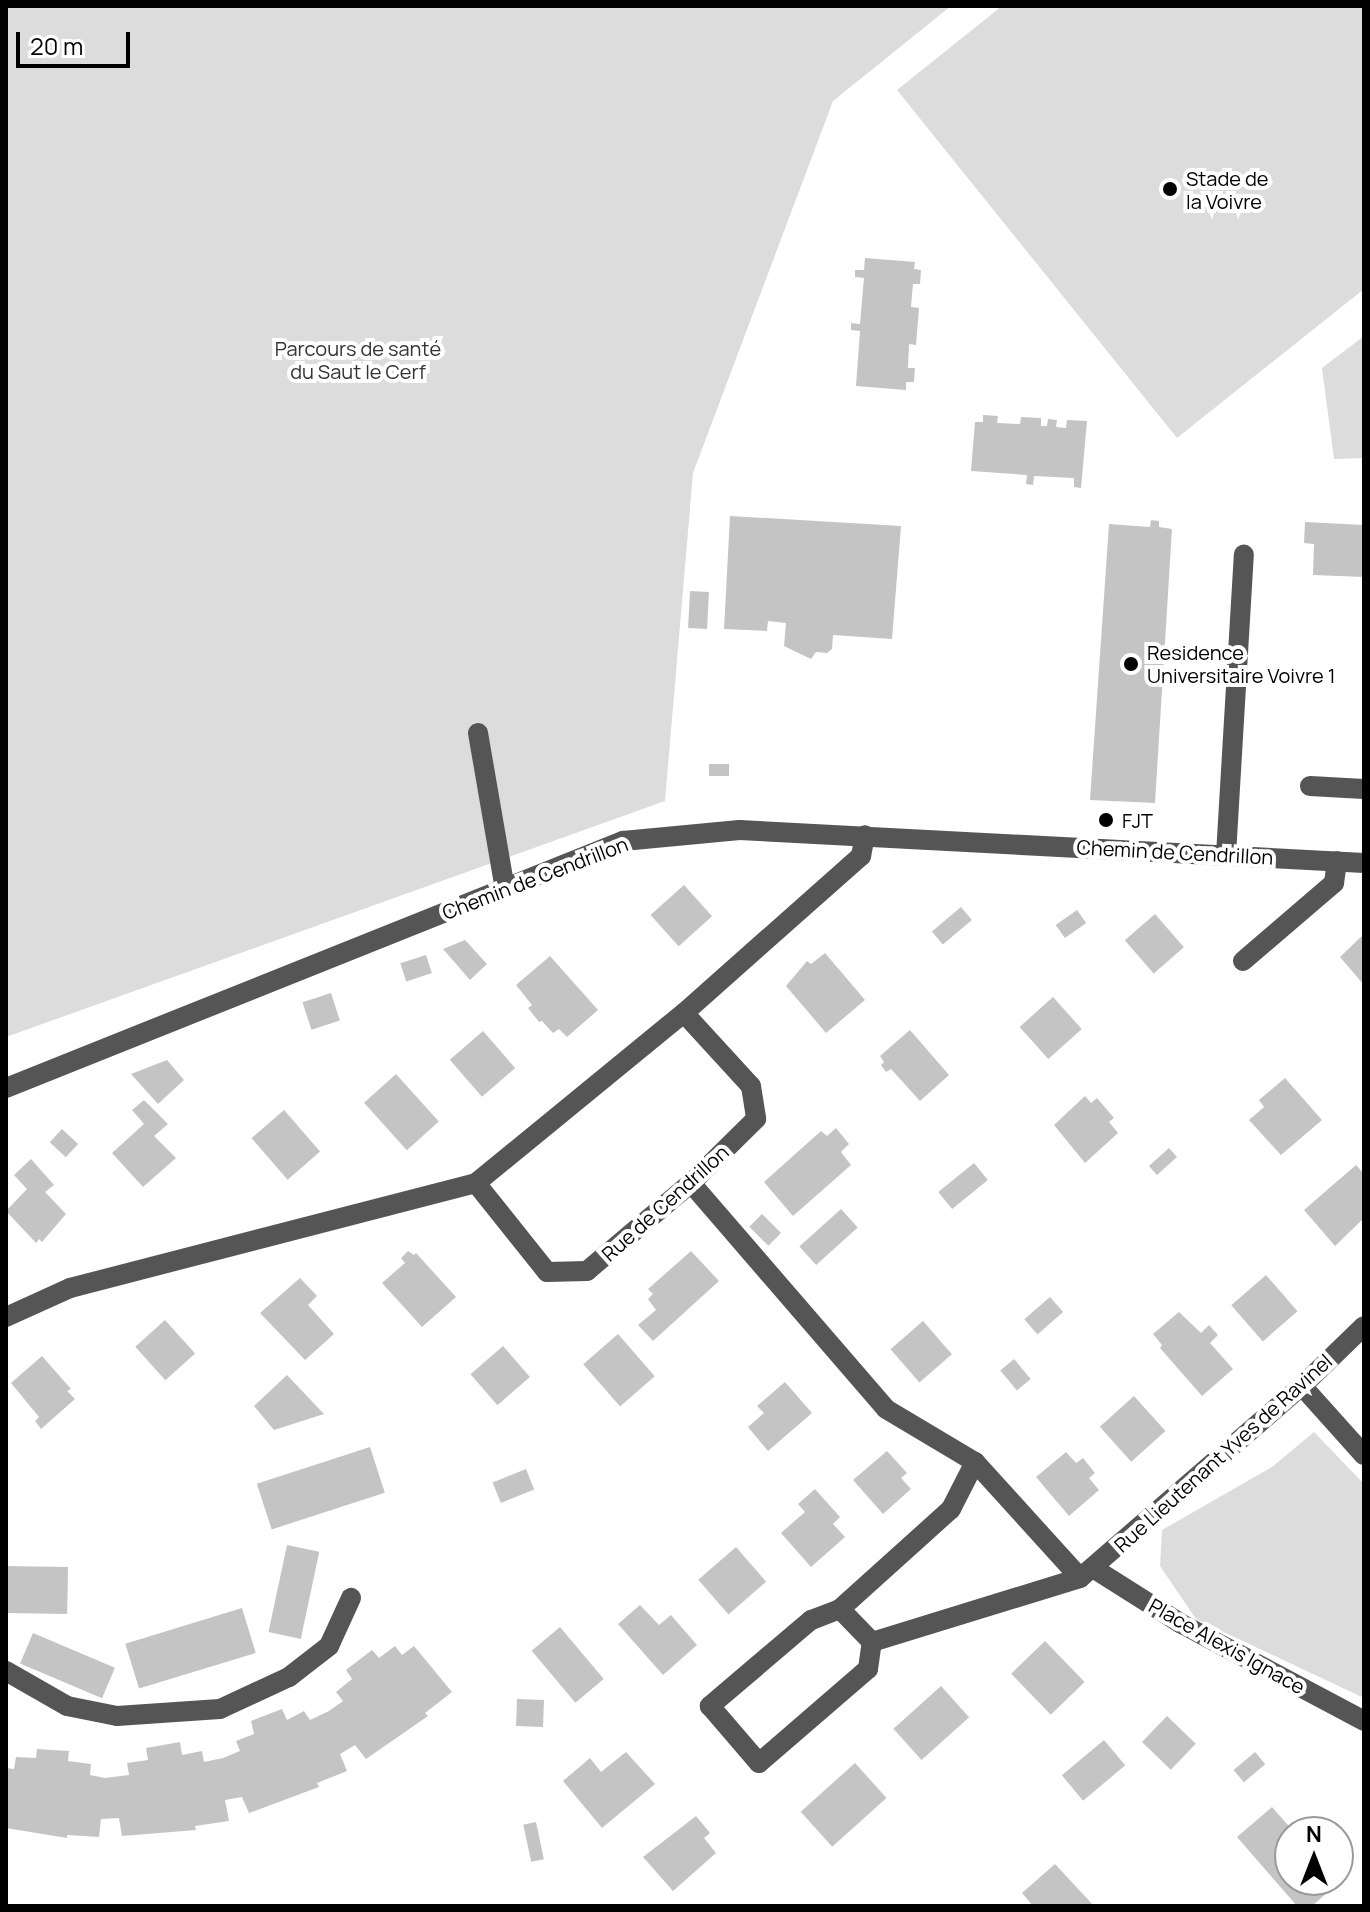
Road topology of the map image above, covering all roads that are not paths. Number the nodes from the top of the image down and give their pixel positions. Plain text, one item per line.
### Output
1 (1244, 555) dead end
2 (478, 733) dead end
3 (1310, 786) dead end
4 (1364, 789) edge
5 (865, 835) junction
6 (1226, 855) junction
7 (1337, 861) junction
8 (1364, 863) edge
9 (505, 889) junction
10 (1243, 961) dead end
11 (684, 1013) junction
12 (6, 1088) edge
13 (476, 1183) junction
14 (691, 1183) junction
15 (6, 1317) edge
16 (1364, 1326) edge
17 (1302, 1386) junction
18 (1364, 1455) edge
19 (975, 1462) junction
20 (1086, 1573) junction
21 (351, 1598) dead end
22 (840, 1609) junction
23 (872, 1642) junction
24 (6, 1671) edge
25 (1364, 1721) edge

1 - 6 street
2 - 9 street
3 - 4 street
5 - 6 street, Chemin de Cendrillon
5 - 9 street, Chemin de Cendrillon
5 - 11 street
6 - 7 street, Chemin de Cendrillon
7 - 8 street, Chemin de Cendrillon
7 - 10 street
9 - 12 street, Chemin de Cendrillon
11 - 13 street
11 - 14 street, Rue de Cendrillon
13 - 14 street, Rue de Cendrillon
13 - 15 street
14 - 19 street
16 - 17 street, Rue Lieutenant Yves de Ravinel
17 - 18 street
17 - 20 street, Rue Lieutenant Yves de Ravinel
19 - 20 street
19 - 22 street
20 - 23 street, Rue Lieutenant Yves de Ravinel
20 - 25 street, Place Alexis Ignace
21 - 24 street
22 - 23 street
22 - 23 street

